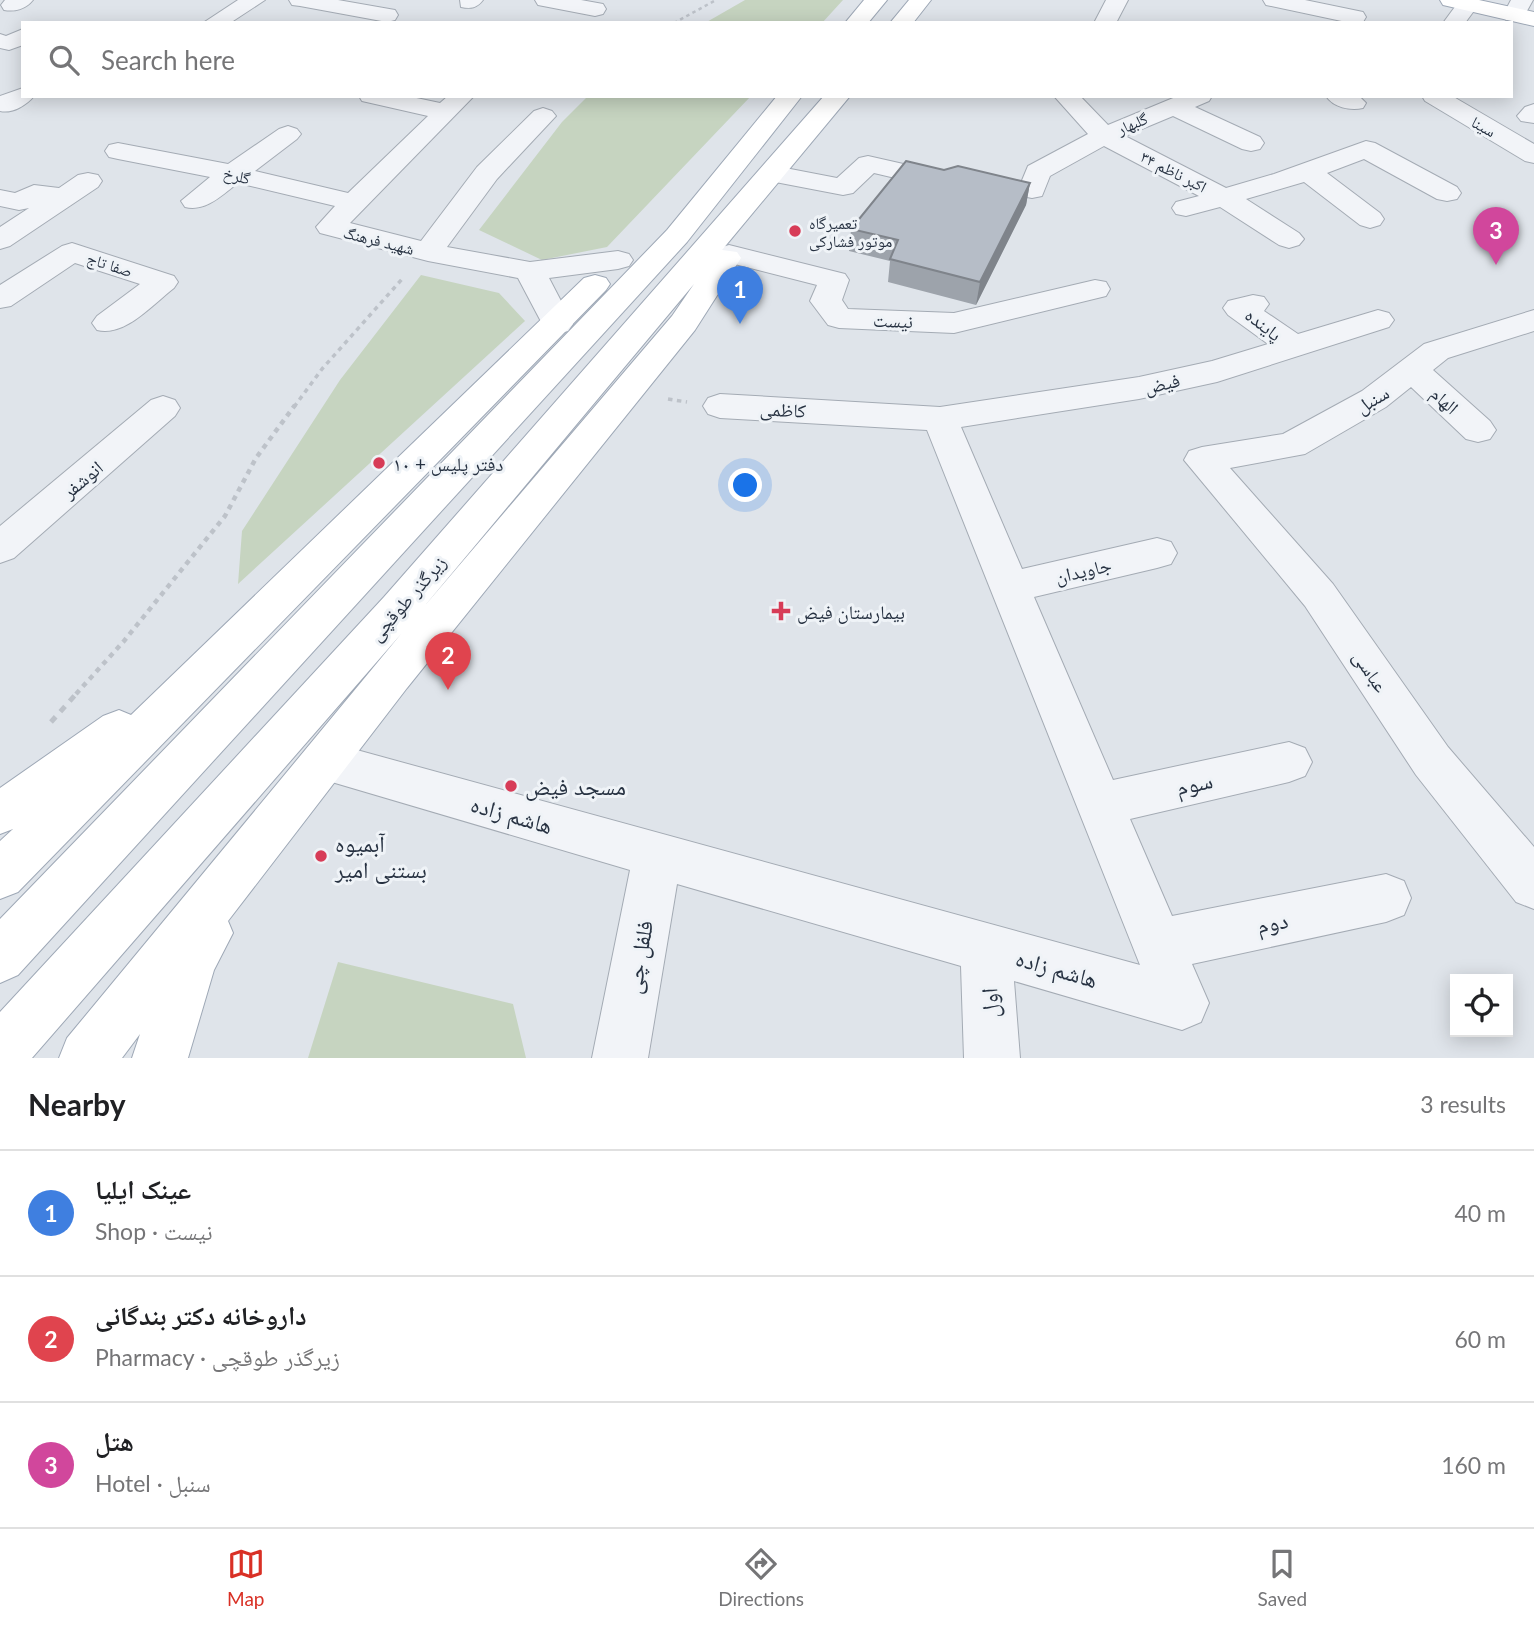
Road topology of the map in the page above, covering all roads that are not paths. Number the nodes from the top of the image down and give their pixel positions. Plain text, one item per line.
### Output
1 (254, 0) edge
2 (300, 0) edge
3 (546, 0) edge
4 (876, 0) edge
5 (920, 0) edge
6 (1091, 0) edge
7 (1274, 0) edge
8 (1460, 2) edge
9 (1112, 9) edge
10 (1523, 11) edge
11 (1358, 13) edge
12 (217, 21) edge
13 (378, 21) edge
14 (576, 21) edge
15 (858, 21) edge
16 (903, 21) edge
17 (1455, 21) edge
18 (21, 37) edge
19 (0, 41) edge
20 (21, 95) edge
21 (392, 98) edge
22 (788, 98) edge
23 (836, 98) edge
24 (1068, 98) edge
25 (1194, 98) edge
26 (1437, 98) edge
27 (0, 103) edge
28 (454, 104) edge
29 (1172, 106) junction
30 (543, 116) dead end
31 (765, 125) junction
32 (288, 134) dead end
33 (805, 135) junction
34 (1104, 136) junction
35 (1251, 143) dead end
36 (118, 151) dead end
37 (1534, 155) edge
38 (1308, 172) junction
39 (231, 173) junction
40 (780, 175) junction
41 (88, 181) dead end
42 (942, 181) edge
43 (1032, 190) dead end
44 (1447, 193) dead end
45 (64, 197) junction
46 (0, 198) edge
47 (1225, 198) junction
48 (195, 201) dead end
49 (355, 203) junction
50 (1186, 208) dead end
51 (1370, 219) dead end
52 (1289, 239) dead end
53 (0, 240) edge
54 (428, 251) junction
55 (729, 254) junction
56 (618, 260) junction
57 (530, 271) junction
58 (1095, 289) dead end
59 (0, 299) edge
60 (1253, 304) dead end
61 (1378, 320) dead end
62 (1534, 320) edge
63 (108, 323) dead end
64 (557, 324) junction
65 (1293, 346) junction
66 (1412, 370) junction
67 (720, 406) road end
68 (163, 408) dead end
69 (940, 419) junction
70 (1478, 430) dead end
71 (1202, 460) joint
72 (0, 548) edge
73 (1157, 553) dead end
74 (1010, 587) junction
75 (223, 654) junction
76 (324, 761) junction
77 (1289, 762) dead end
78 (1100, 804) junction
79 (0, 812) edge
80 (279, 817) junction
81 (657, 855) junction
82 (0, 875) edge
83 (1534, 886) edge
84 (1386, 898) dead end
85 (1158, 946) junction
86 (986, 948) junction
87 (0, 957) edge
88 (155, 974) junction
89 (0, 1054) edge
90 (79, 1058) edge
91 (87, 1058) edge
92 (160, 1058) edge
93 (620, 1058) edge
94 (992, 1058) edge

1 - 12 street
2 - 13 street
3 - 14 street
4 - 15 main road
5 - 16 main road
6 - 9 street
7 - 11 street
8 - 10 main road
8 - 17 street
18 - 19 street
20 - 27 street
21 - 28 street
22 - 31 main road
23 - 33 main road
24 - 34 street, ۳۴ اکبر ناظم
25 - 29 street, گلبهار
26 - 37 street, سینا
28 - 49 street, شهید فرهنگ
29 - 34 street, گلبهار
29 - 35 street
30 - 54 street
31 - 56 main road
31 - 87 main road
32 - 39 street
33 - 40 main road
33 - 89 main road, زیرگذر طوقچی
34 - 43 street, گلبهار
34 - 47 street, ۳۴ اکبر ناظم
36 - 39 street, گلرخ
38 - 44 street
38 - 47 street
38 - 51 street
39 - 48 street
39 - 49 street, گلرخ
40 - 42 street
40 - 55 main road
41 - 45 street
45 - 46 street
45 - 53 street
47 - 50 street
47 - 52 street, ۳۴ اکبر ناظم
49 - 54 street, شهید فرهنگ
54 - 57 street, شهید فرهنگ
55 - 58 street, نیست
55 - 76 main road
56 - 57 street, شهید فرهنگ
56 - 64 main road
57 - 64 street
59 - 63 street, صفا تاج
60 - 65 street, پاینده
61 - 65 street, فیض
62 - 66 street, سنبل
64 - 75 main road
65 - 69 street, فیض
66 - 70 street, الهام
66 - 71 street, سنبل
67 - 69 street, کاظمی
68 - 72 street, انوشفر
69 - 74 street, هاشم زاده
71 - 83 street, عباسی
73 - 74 street, جاویدان
74 - 78 street, هاشم زاده
75 - 79 main road
75 - 82 main road
76 - 80 main road
76 - 81 street, هاشم زاده
77 - 78 street, سوم
78 - 85 street, هاشم زاده
80 - 88 main road
80 - 92 main road
81 - 86 street, هاشم زاده
81 - 93 street, فلفل چی
84 - 85 street, دوم
85 - 86 street, هاشم زاده
86 - 94 street, اول
88 - 90 main road
88 - 91 main road

